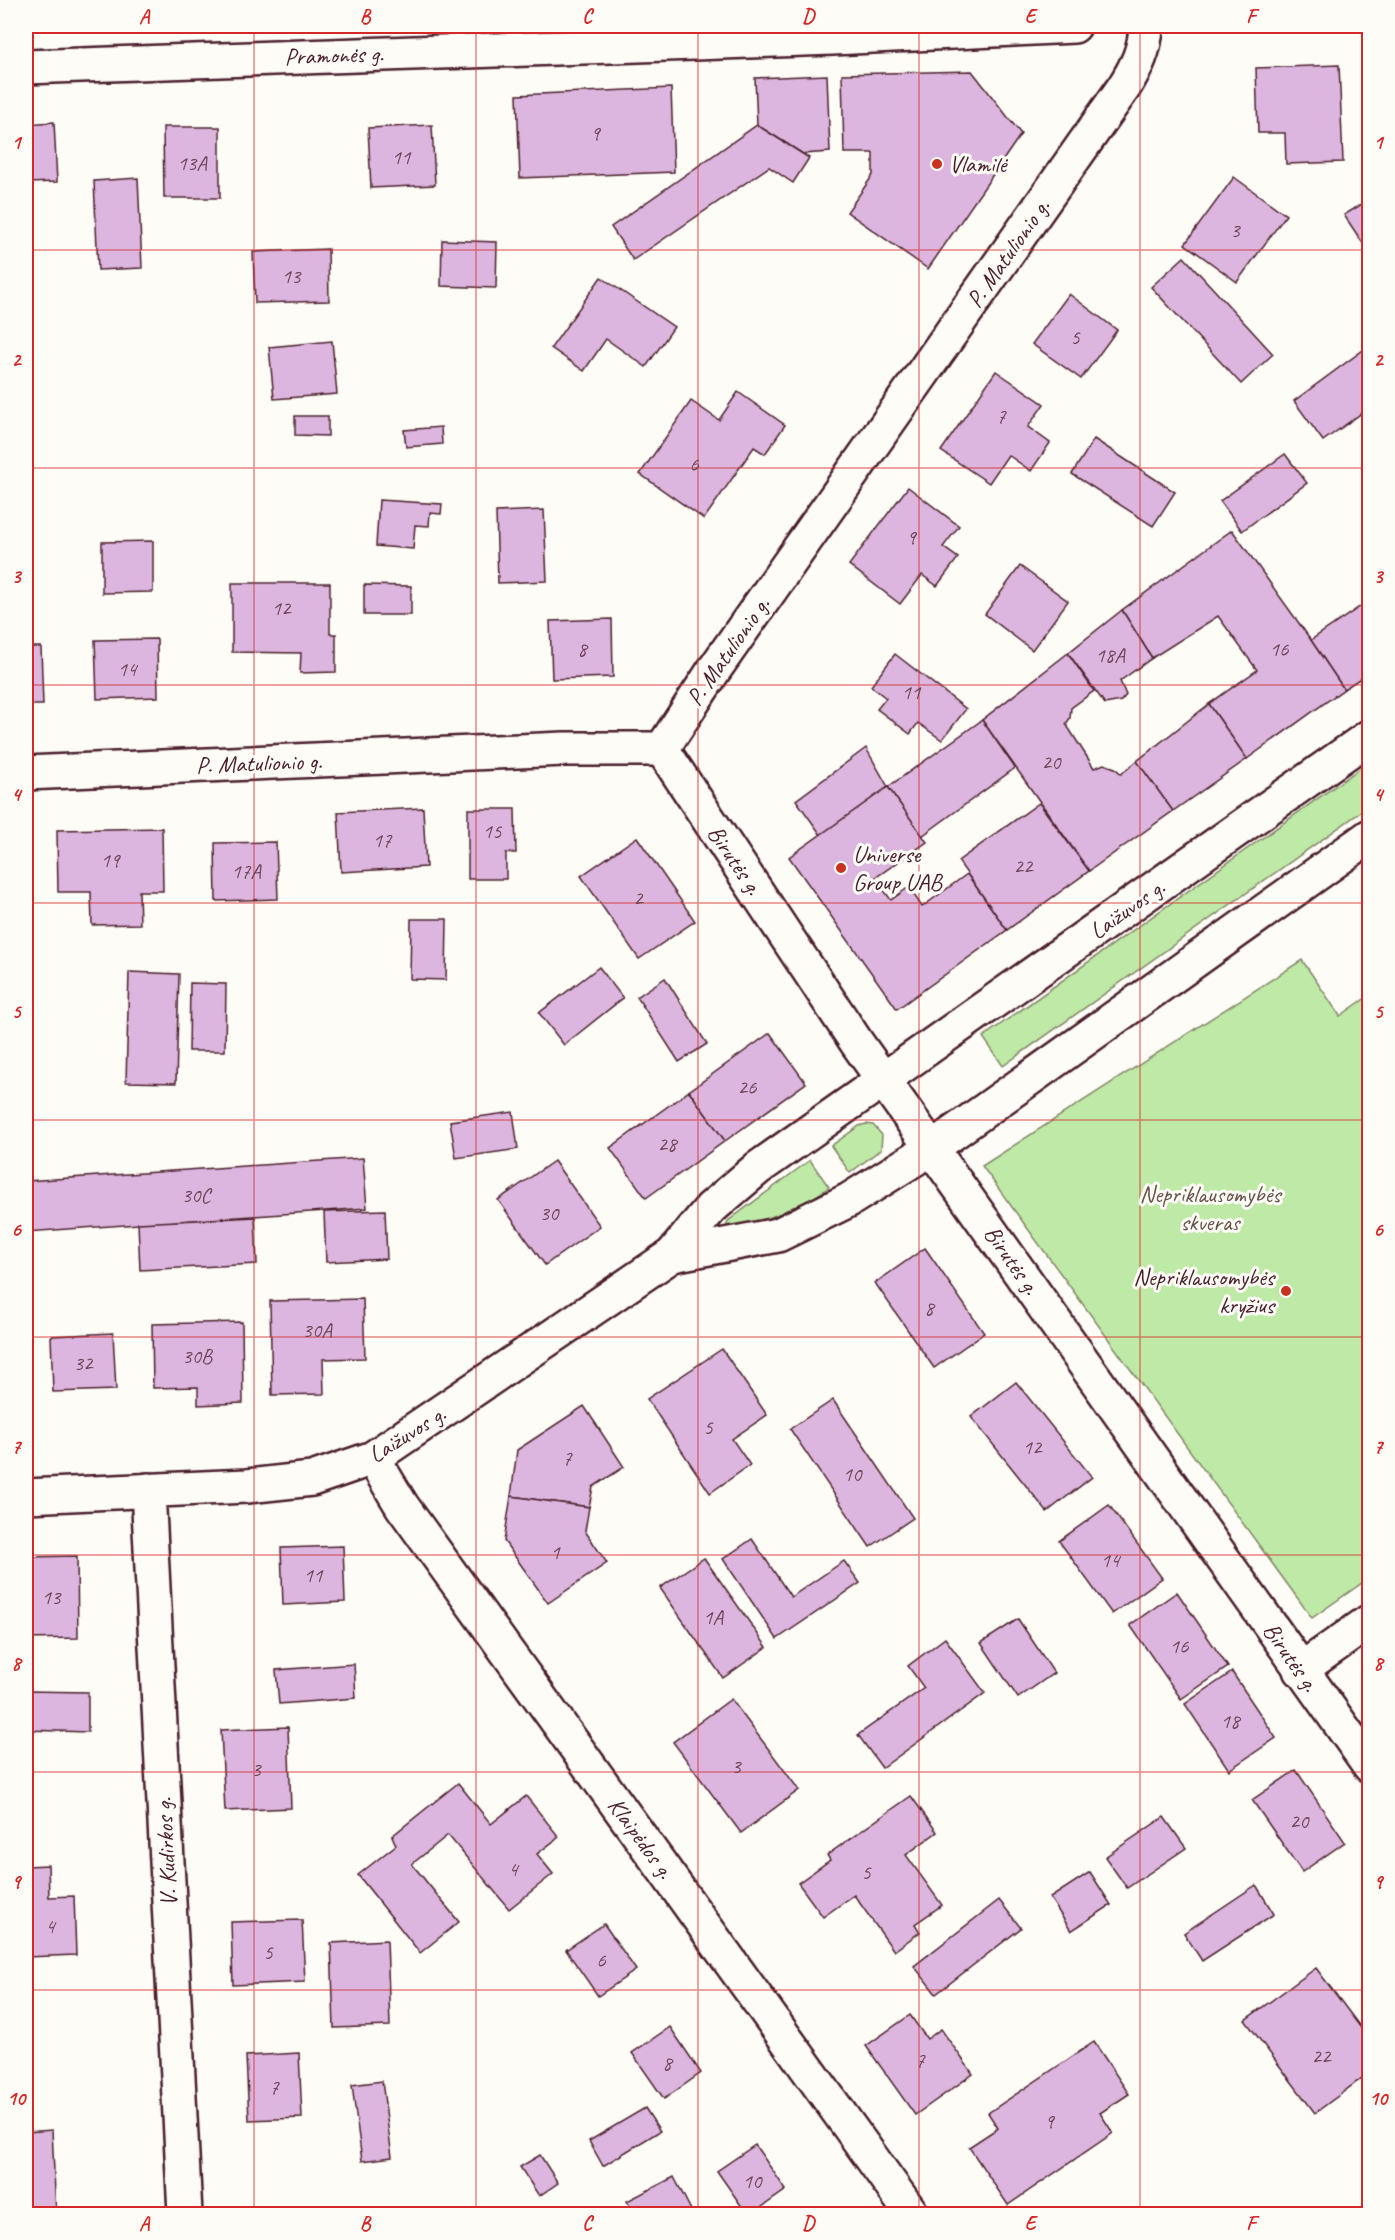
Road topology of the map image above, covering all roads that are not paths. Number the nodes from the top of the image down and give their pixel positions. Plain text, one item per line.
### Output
1 (1074, 26) edge
2 (1146, 26) edge
3 (26, 67) edge
4 (1370, 736) edge
5 (662, 749) junction
6 (26, 773) edge
7 (1370, 836) edge
8 (884, 1081) junction
9 (932, 1148) junction
10 (672, 1255) junction
11 (373, 1458) junction
12 (148, 1490) junction
13 (26, 1496) edge
14 (1370, 1622) edge
15 (1300, 1670) junction
16 (1370, 1766) edge
17 (185, 2214) edge
18 (912, 2214) edge

1 - 3 street, Pramonės g.
2 - 5 street, P. Matulionio g.
4 - 8 street, Laižuvos g.
5 - 6 street, P. Matulionio g.
5 - 8 street, Birutės g.
7 - 9 street
8 - 9 street, Birutės g.
8 - 10 street, Laižuvos g.
9 - 10 street
9 - 15 street, Birutės g.
10 - 11 street, Laižuvos g.
11 - 12 street, Laižuvos g.
11 - 18 street, Klaipėdos g.
12 - 13 street, Laižuvos g.
12 - 17 street, V. Kudirkos g.
14 - 15 street
15 - 16 street, Birutės g.

